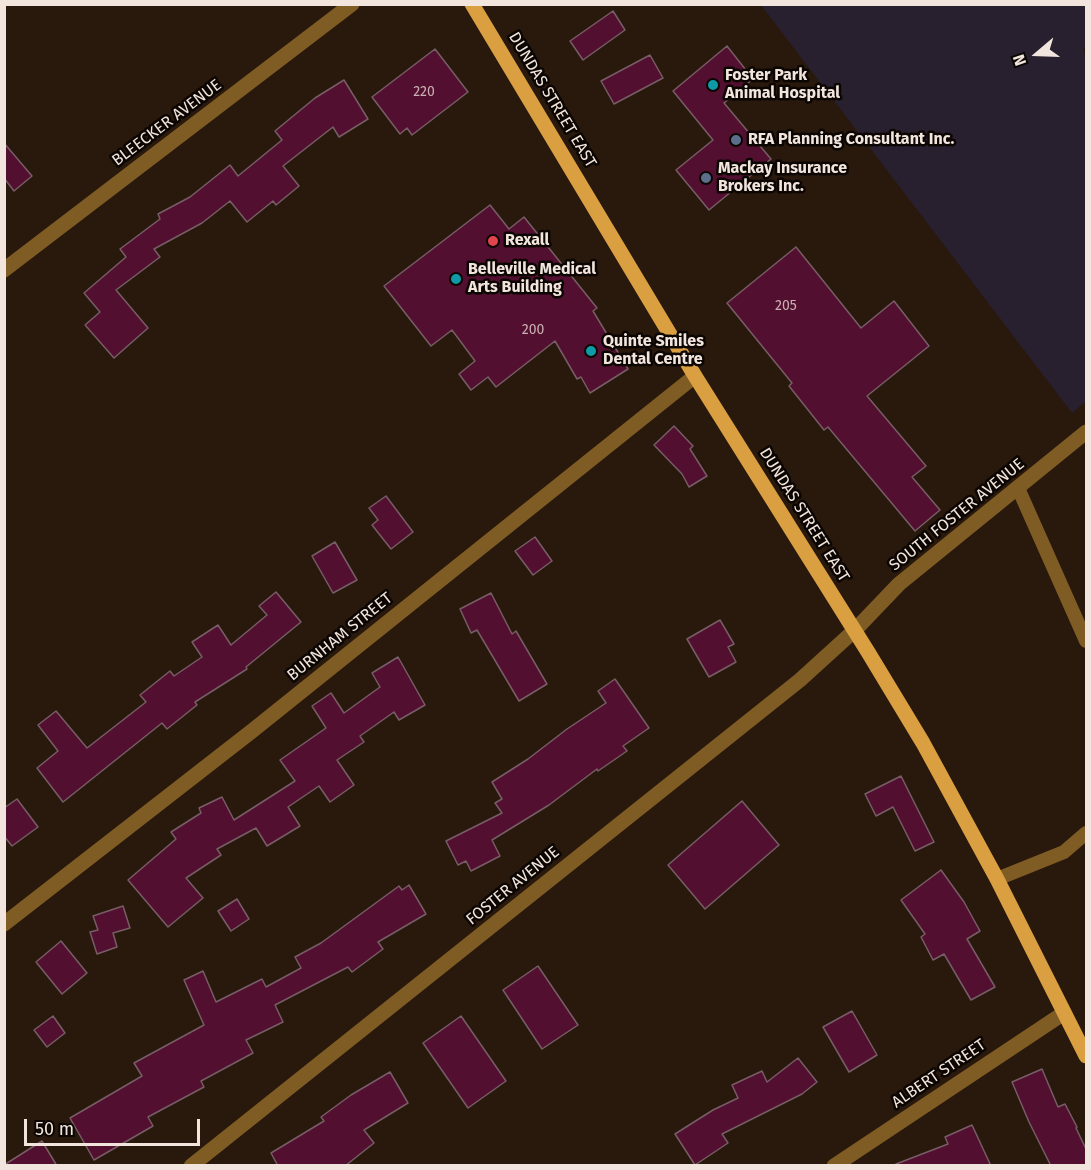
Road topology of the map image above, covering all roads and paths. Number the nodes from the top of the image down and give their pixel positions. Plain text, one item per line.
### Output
1 (352, 4) edge
2 (472, 4) edge
3 (4, 270) edge
4 (695, 376) junction
5 (1086, 432) edge
6 (1018, 488) junction
7 (855, 630) junction
8 (1086, 641) edge
9 (1086, 833) edge
10 (997, 879) junction
11 (4, 924) edge
12 (1065, 1012) junction
13 (1086, 1056) edge
14 (191, 1166) edge
15 (834, 1166) edge

1 - 3 street, BLEECKER AVENUE
2 - 4 main road, DUNDAS STREET EAST
4 - 7 main road, DUNDAS STREET EAST
4 - 11 street, BURNHAM STREET
5 - 6 street, SOUTH FOSTER AVENUE
6 - 7 street, SOUTH FOSTER AVENUE
6 - 8 lane
7 - 10 main road, DUNDAS STREET EAST
7 - 14 street, FOSTER AVENUE
9 - 10 lane
10 - 12 main road, DUNDAS STREET EAST
12 - 13 main road, DUNDAS STREET EAST
12 - 15 street, ALBERT STREET

